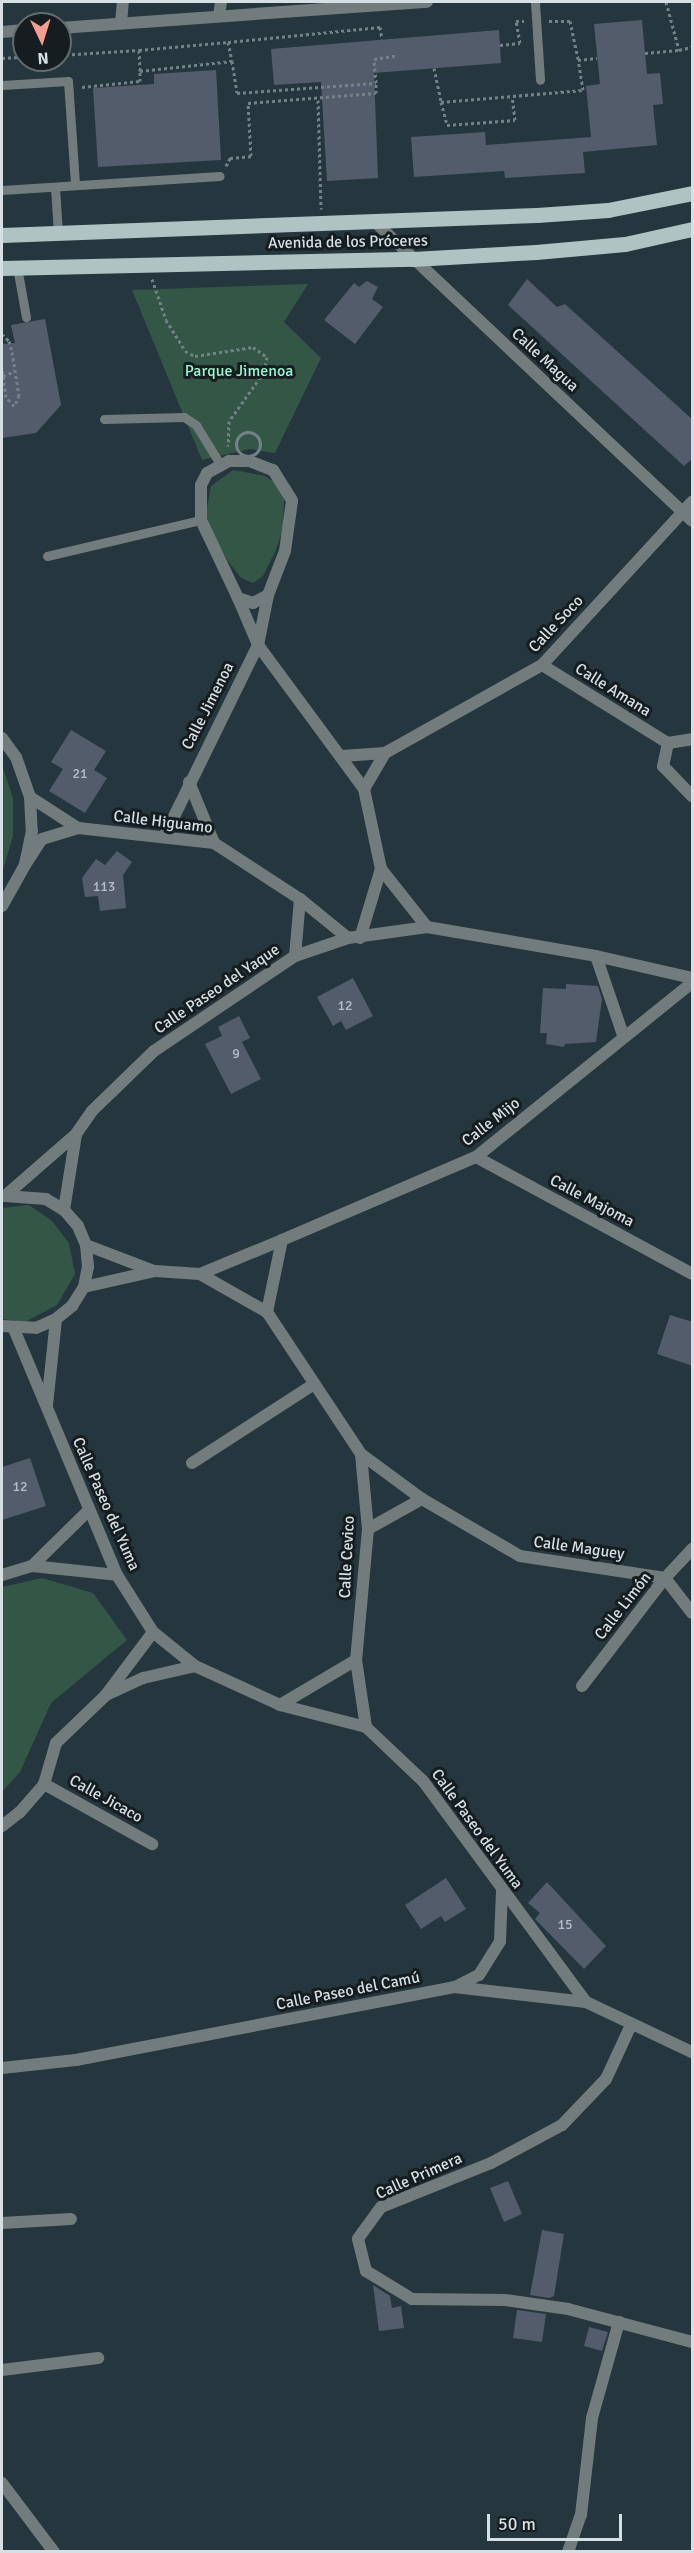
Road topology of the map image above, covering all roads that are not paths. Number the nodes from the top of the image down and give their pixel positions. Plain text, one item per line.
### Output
1 (123, 2) edge
2 (221, 2) edge
3 (427, 2) edge
4 (535, 2) edge
5 (219, 16) junction
6 (122, 23) junction
7 (72, 27) edge
8 (540, 80) dead end
9 (2, 85) edge
10 (221, 174) road end
11 (75, 185) junction
12 (55, 187) junction
13 (2, 190) edge
14 (693, 193) edge
15 (376, 223) junction
16 (693, 230) edge
17 (58, 233) junction
18 (2, 235) edge
19 (413, 259) junction
20 (17, 267) junction
21 (2, 268) edge
22 (26, 318) dead end
23 (104, 419) dead end
24 (224, 463) junction
25 (688, 506) edge
26 (201, 520) junction
27 (693, 521) edge
28 (47, 556) dead end
29 (268, 595) junction
30 (238, 598) junction
31 (258, 645) junction
32 (542, 664) junction
33 (2, 738) edge
34 (693, 739) edge
35 (668, 743) junction
36 (385, 753) junction
37 (342, 756) junction
38 (189, 782) junction
39 (364, 789) junction
40 (693, 796) edge
41 (30, 797) junction
42 (78, 828) junction
43 (164, 837) junction
44 (214, 843) junction
45 (25, 865) junction
46 (381, 869) junction
47 (300, 899) junction
48 (2, 906) edge
49 (427, 927) junction
50 (354, 938) junction
51 (295, 956) junction
52 (596, 956) junction
53 (693, 978) edge
54 (693, 983) edge
55 (624, 1035) junction
56 (76, 1134) junction
57 (476, 1157) junction
58 (3, 1197) edge
59 (64, 1210) junction
60 (282, 1240) junction
61 (86, 1245) junction
62 (155, 1272) junction
63 (200, 1274) junction
64 (693, 1274) edge
65 (84, 1287) junction
66 (267, 1312) junction
67 (56, 1319) junction
68 (2, 1326) edge
69 (14, 1329) junction
70 (314, 1384) junction
71 (46, 1406) junction
72 (361, 1455) junction
73 (192, 1463) dead end
74 (422, 1499) junction
75 (88, 1511) junction
76 (368, 1529) junction
77 (693, 1549) edge
78 (32, 1566) junction
79 (2, 1575) edge
80 (117, 1575) junction
81 (665, 1578) junction
82 (693, 1613) edge
83 (153, 1632) junction
84 (356, 1660) junction
85 (195, 1666) junction
86 (582, 1686) dead end
87 (105, 1696) junction
88 (280, 1706) junction
89 (366, 1727) junction
90 (44, 1784) junction
91 (2, 1826) edge
92 (152, 1844) dead end
93 (502, 1892) junction
94 (454, 1987) junction
95 (586, 2002) junction
96 (631, 2025) junction
97 (693, 2052) edge
98 (2, 2067) edge
99 (72, 2219) dead end
100 (2, 2223) edge
101 (619, 2322) junction
102 (693, 2342) edge
103 (98, 2358) dead end
104 (2, 2370) edge
105 (2, 2483) edge
106 (54, 2552) edge
107 (568, 2552) edge

1 - 6 street
2 - 5 street
3 - 5 street
4 - 8 lane
5 - 6 street
6 - 7 street
9 - 11 lane
10 - 11 lane
11 - 12 lane
12 - 13 lane
12 - 17 lane
14 - 15 main road, Avenida de los Próceres
15 - 17 main road, Avenida de los Próceres
15 - 19 street, Calle Magua
16 - 19 main road, Avenida de los Próceres
17 - 18 main road, Avenida de los Próceres
19 - 20 main road, Avenida de los Próceres
19 - 25 street, Calle Magua
20 - 21 main road, Avenida de los Próceres
20 - 22 lane
23 - 24 lane
24 - 26 street
24 - 29 street, Calle Jimenoa
25 - 27 street, Calle Magua
25 - 32 street, Calle Soco
26 - 28 lane
26 - 30 street
29 - 30 street
29 - 31 street, Calle Jimenoa
30 - 31 street
31 - 37 street
31 - 38 street, Calle Jimenoa
32 - 35 street, Calle Amana
32 - 36 street, Calle Soco
33 - 41 street
34 - 35 street
35 - 40 street
36 - 37 street, Calle Soco
36 - 39 street
37 - 39 street
38 - 43 street, Calle Jimenoa
38 - 44 street
39 - 46 street
41 - 42 street, Calle Higuamo
41 - 45 street
42 - 43 street, Calle Higuamo
42 - 45 street, Calle Higuamo
43 - 44 street, Calle Higuamo
44 - 47 street, Calle Higuamo
45 - 48 street
46 - 49 street
46 - 50 street
47 - 50 street, Calle Higuamo
47 - 51 street
49 - 50 street, Calle Paseo del Yaque
49 - 52 street, Calle Paseo del Yaque
50 - 51 street, Calle Paseo del Yaque
51 - 56 street, Calle Paseo del Yaque
52 - 53 street, Calle Paseo del Yaque
52 - 55 street
54 - 55 street, Calle Mijo
55 - 57 street, Calle Mijo
56 - 58 street, Calle Paseo del Yaque
56 - 59 street, Calle Paseo del Yaque
57 - 60 street, Calle Mijo
57 - 64 street, Calle Majoma
58 - 59 street
59 - 61 street
60 - 63 street, Calle Maguey
60 - 66 street
61 - 62 street, Calle Maguey
61 - 65 street
62 - 63 street, Calle Maguey
62 - 65 street, Calle Maguey
63 - 66 street, Calle Maguey
65 - 67 street
66 - 70 street, Calle Maguey
67 - 69 street
67 - 71 street, Calle Paseo del Yuma
68 - 69 street
69 - 71 street, Calle Paseo del Yuma
70 - 72 street, Calle Maguey
70 - 73 street
71 - 75 street, Calle Paseo del Yuma
72 - 74 street, Calle Maguey
72 - 76 street, Calle Cevico
74 - 76 street
74 - 81 street, Calle Maguey
75 - 78 street
75 - 80 street, Calle Paseo del Yuma
76 - 84 street, Calle Cevico
77 - 81 street, Calle Limón
78 - 79 street
78 - 80 street
80 - 83 street, Calle Paseo del Yuma
81 - 82 street
81 - 86 street, Calle Limón
83 - 85 street, Calle Paseo del Yuma
83 - 87 street
84 - 88 street
84 - 89 street, Calle Cevico
85 - 87 street
85 - 88 street, Calle Paseo del Yuma
87 - 90 street
88 - 89 street, Calle Paseo del Yuma
89 - 93 street, Calle Paseo del Yuma
90 - 91 street
90 - 92 street, Calle Jicaco
93 - 94 street
93 - 95 street, Calle Paseo del Yuma
94 - 95 street, Calle Paseo del Camú
94 - 98 street, Calle Paseo del Camú
95 - 96 street, Calle Paseo del Camú
96 - 97 street, Calle Paseo del Camú
96 - 101 street, Calle Primera
99 - 100 street
101 - 102 street, Calle Primera
101 - 107 street
103 - 104 street
105 - 106 street

